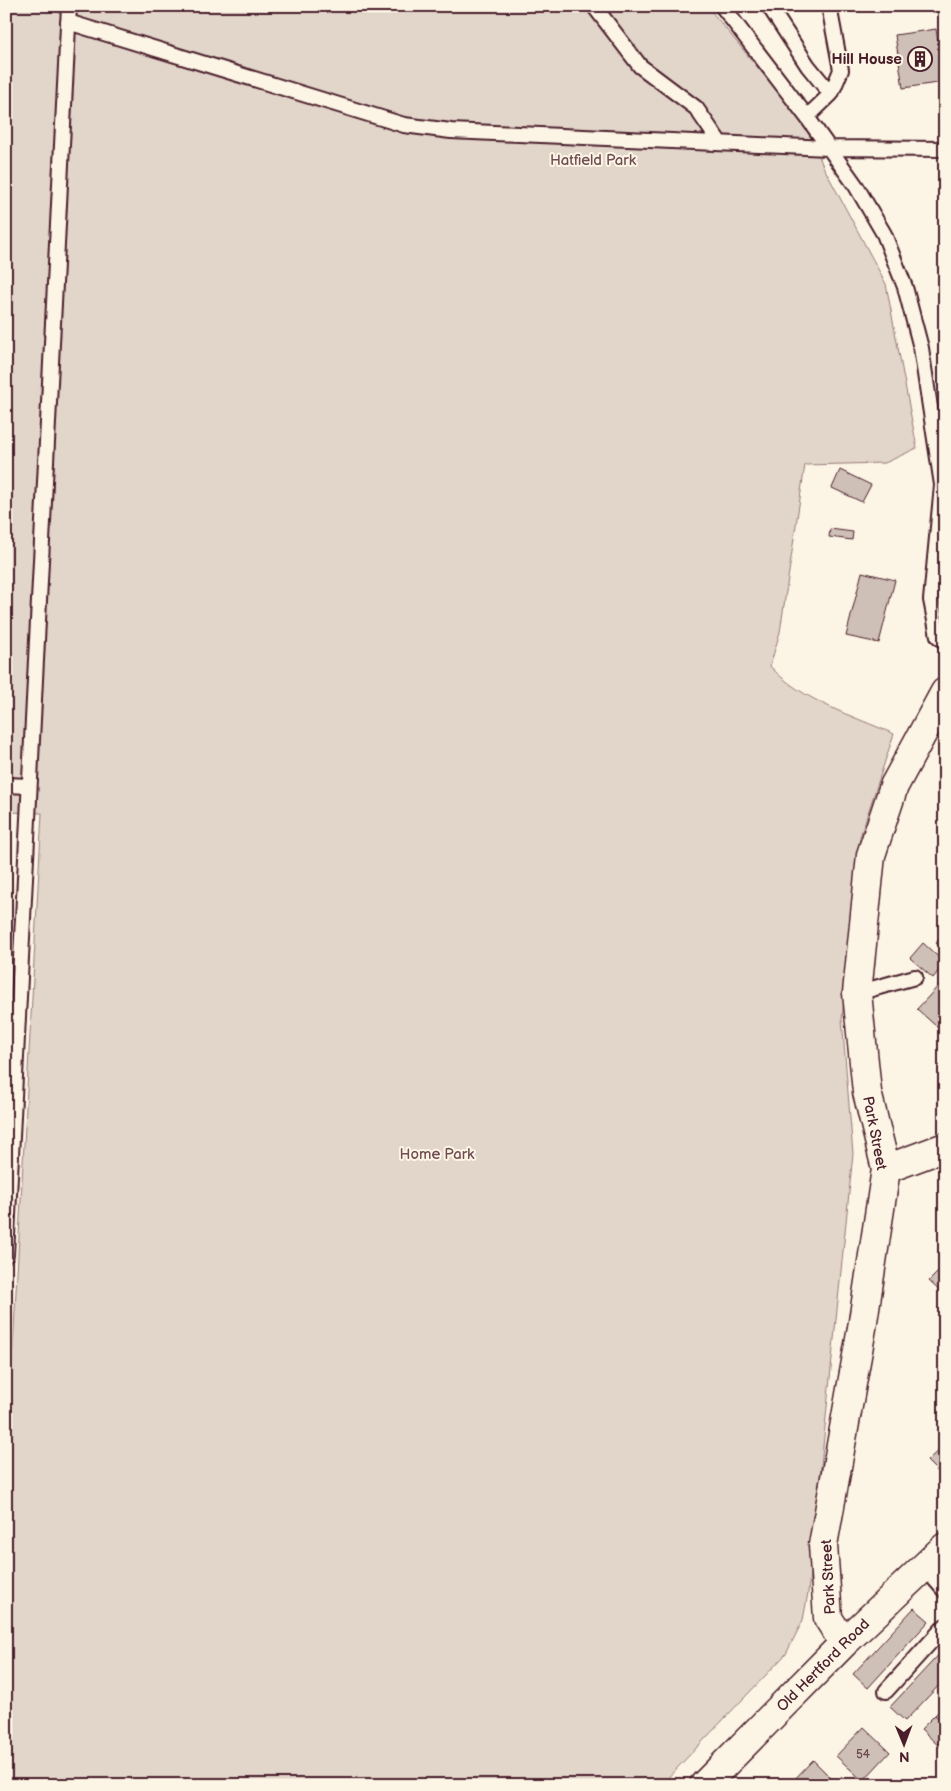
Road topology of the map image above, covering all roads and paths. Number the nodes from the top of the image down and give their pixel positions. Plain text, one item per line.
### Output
1 (69, 6) edge
2 (594, 6) edge
3 (722, 6) edge
4 (769, 6) edge
5 (830, 6) edge
6 (68, 22) junction
7 (831, 94) junction
8 (807, 117) junction
9 (720, 144) junction
10 (828, 148) junction
11 (945, 149) edge
12 (945, 642) edge
13 (945, 692) edge
14 (6, 785) edge
15 (29, 786) junction
16 (915, 977) dead end
17 (858, 993) junction
18 (945, 1147) edge
19 (886, 1169) junction
20 (6, 1255) edge
21 (945, 1547) edge
22 (924, 1567) junction
23 (945, 1591) edge
24 (945, 1626) edge
25 (844, 1643) junction
26 (886, 1691) dead end
27 (704, 1785) edge

1 - 6 lane
2 - 9 lane
3 - 8 lane
4 - 7 lane
5 - 7 lane
6 - 9 lane
6 - 15 lane
7 - 8 lane
8 - 10 lane
9 - 10 lane
10 - 11 lane
10 - 12 lane
13 - 17 street, Park Street
14 - 15 lane
15 - 20 lane
16 - 17 lane
17 - 19 street, Park Street
18 - 19 street
19 - 25 street, Park Street
21 - 22 street, Old Hertford Road
22 - 23 lane
22 - 25 street, Old Hertford Road
24 - 26 lane
25 - 27 street, Old Hertford Road

